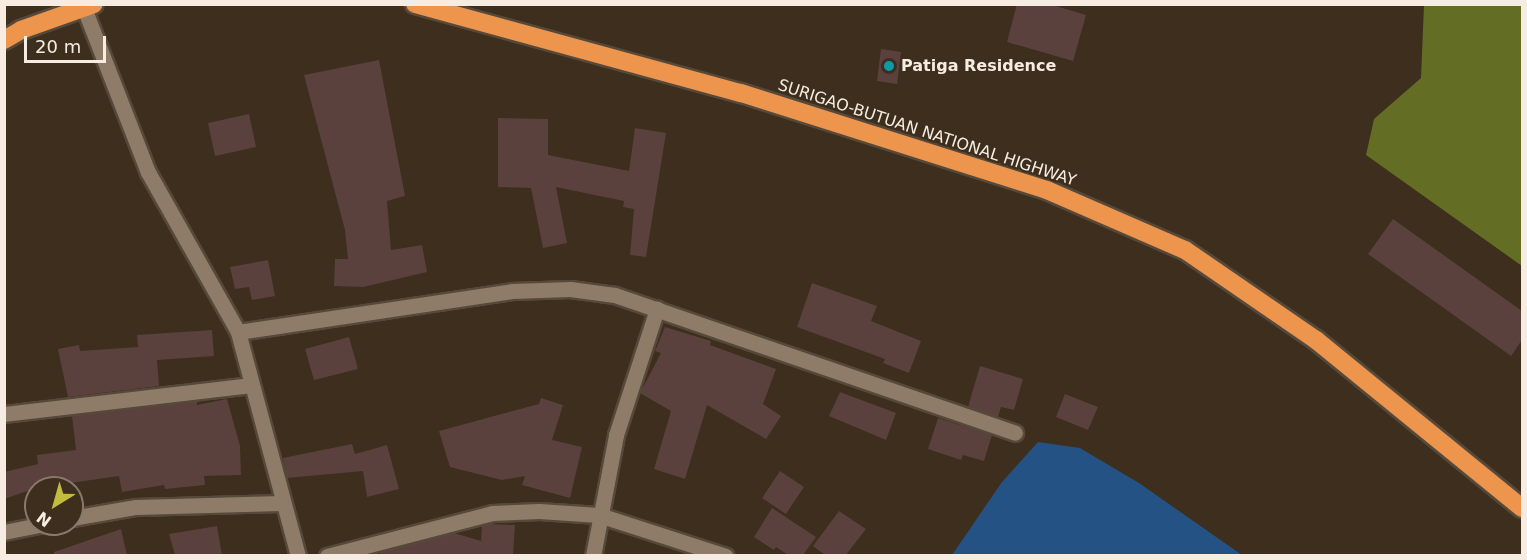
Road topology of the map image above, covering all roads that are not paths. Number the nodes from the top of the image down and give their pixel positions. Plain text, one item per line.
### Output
1 (415, 4) edge
2 (89, 6) edge
3 (4, 40) edge
4 (657, 309) junction
5 (238, 332) junction
6 (250, 385) junction
7 (4, 414) edge
8 (1015, 433) dead end
9 (281, 503) junction
10 (1522, 508) edge
11 (599, 514) junction
12 (84, 516) edge
13 (24, 528) edge
14 (4, 532) edge
15 (298, 555) edge
16 (327, 555) edge
17 (593, 555) edge
18 (726, 555) edge

1 - 10 highway, SURIGAO-BUTUAN NATIONAL HIGHWAY
2 - 3 highway
2 - 5 street
4 - 5 street
4 - 8 street
4 - 11 street
5 - 6 street
6 - 7 street
6 - 9 street
9 - 12 street
9 - 15 street
11 - 16 street
11 - 17 street
11 - 18 street
13 - 14 street

